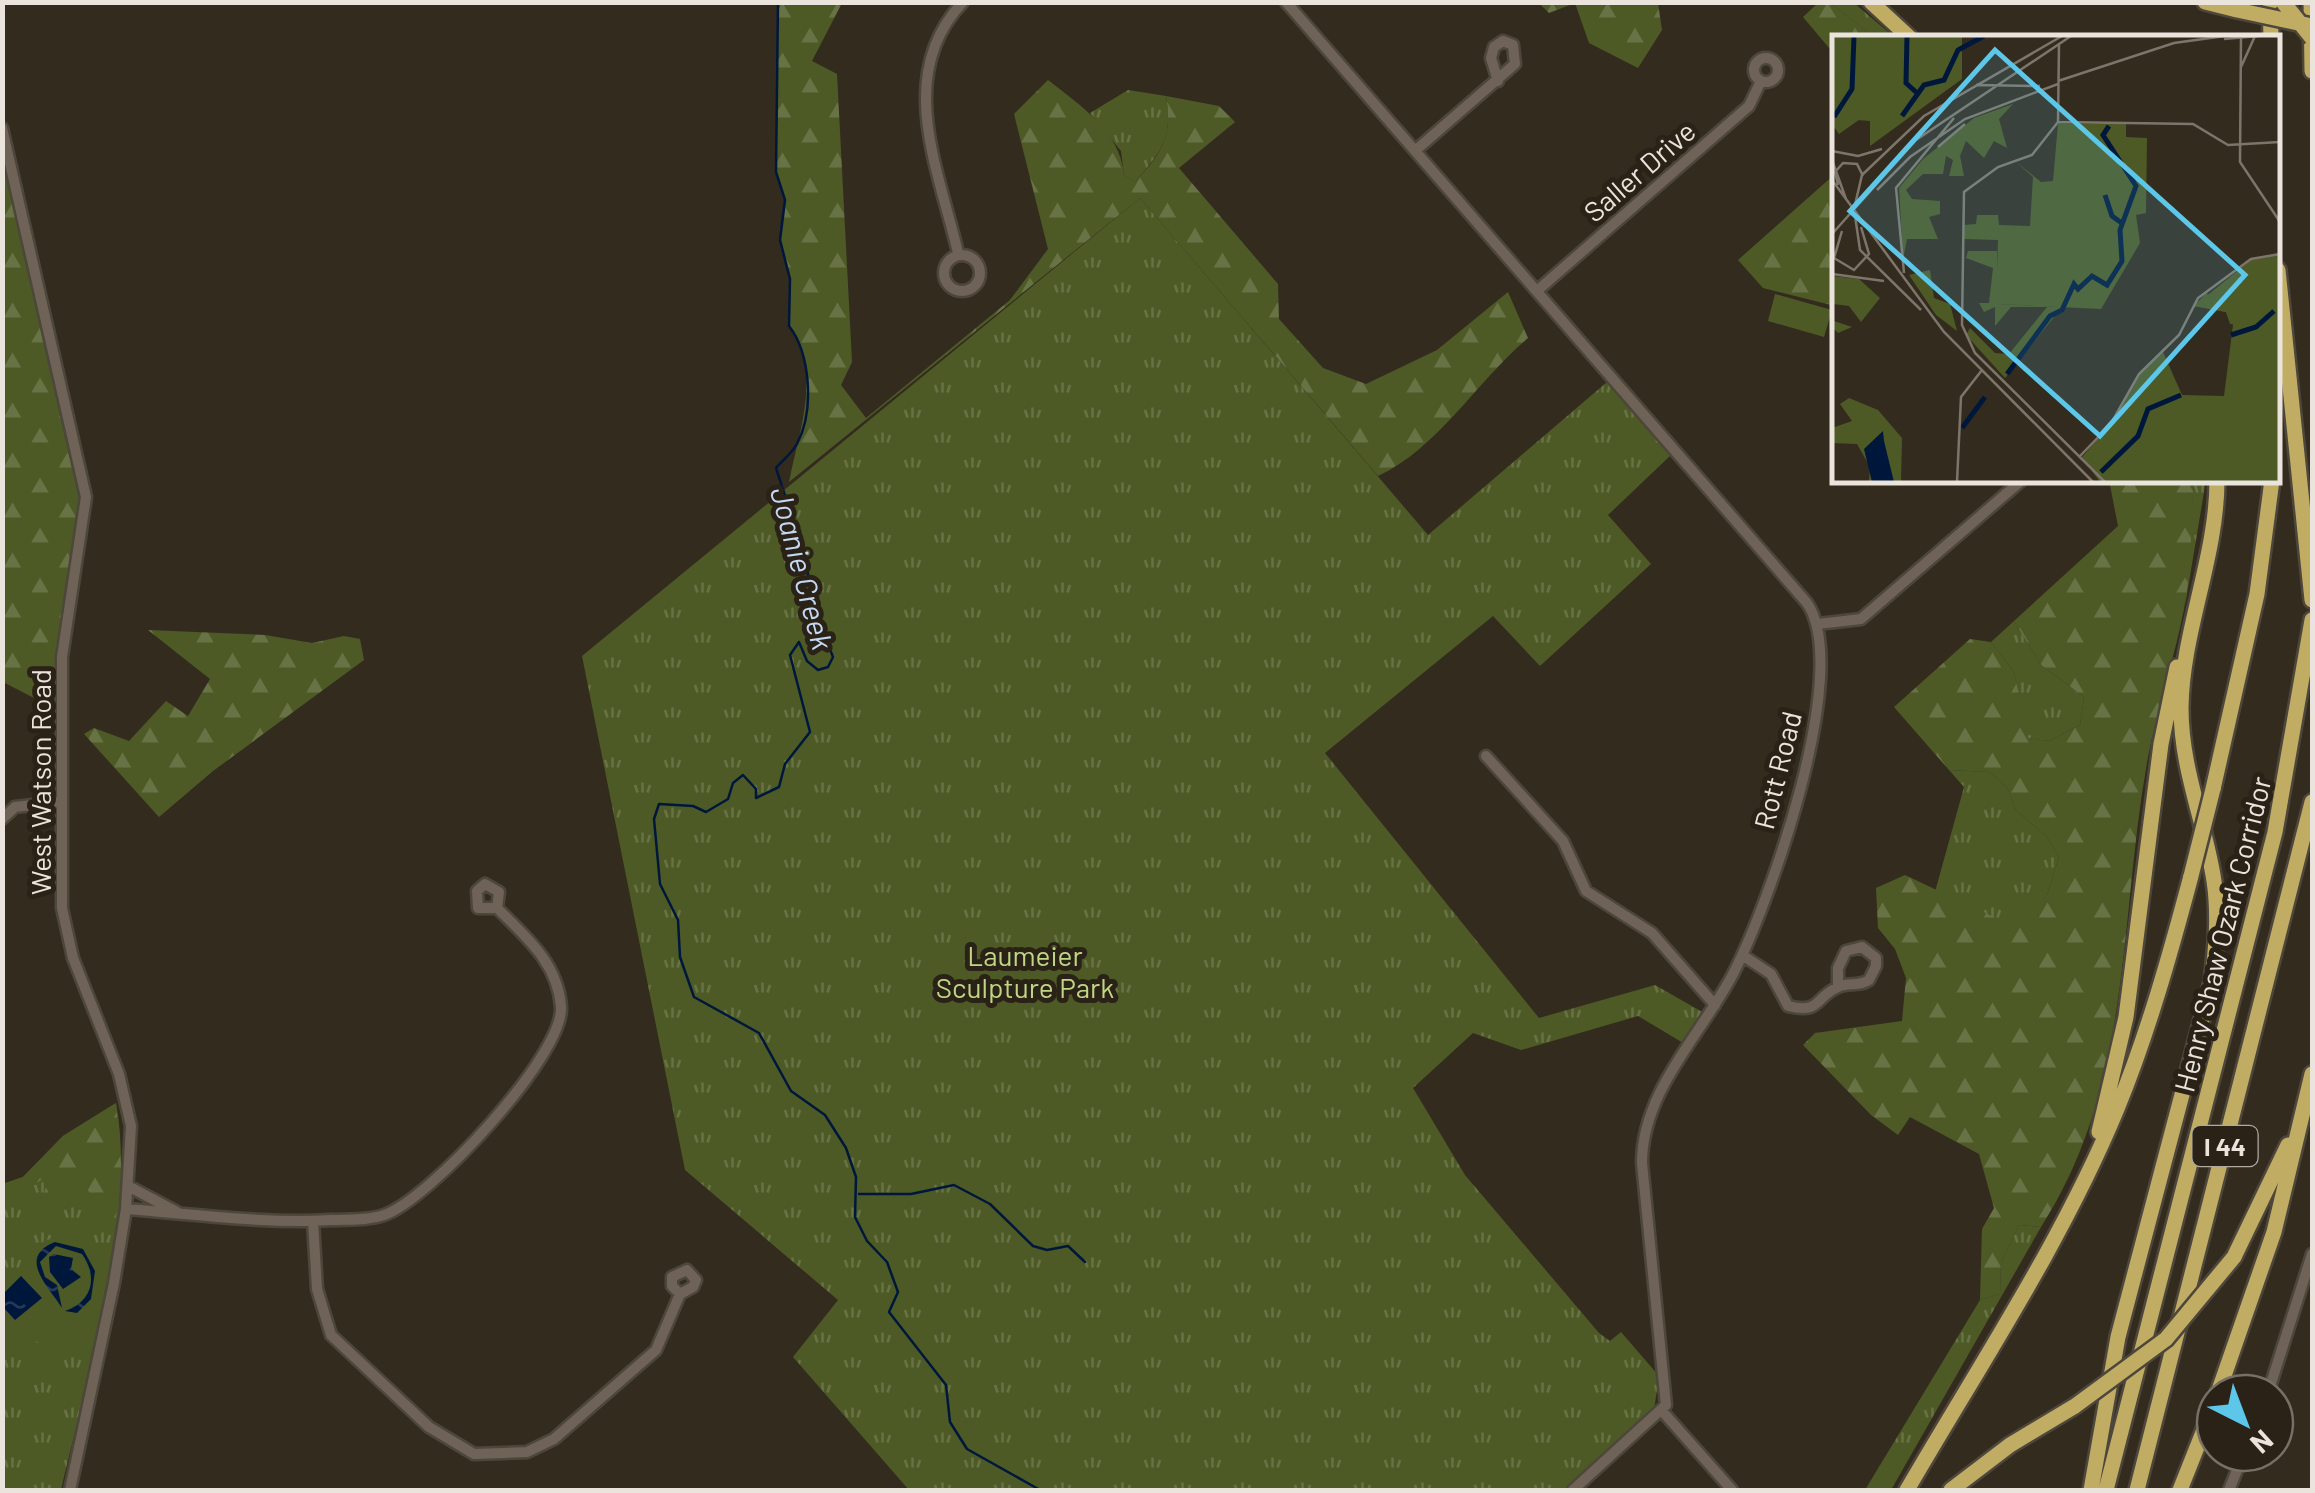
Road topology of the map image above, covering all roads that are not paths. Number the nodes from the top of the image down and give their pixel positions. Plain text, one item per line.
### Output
1 (962, 2) edge
2 (1286, 2) edge
3 (1871, 2) edge
4 (2205, 2) edge
5 (2270, 2) edge
6 (2283, 2) edge
7 (2310, 2) edge
8 (2312, 26) edge
9 (1907, 35) edge
10 (2270, 35) edge
11 (2312, 38) edge
12 (2312, 71) edge
13 (1498, 80) dead end
14 (1762, 81) dead end
15 (2, 128) edge
16 (1416, 150) junction
17 (958, 253) dead end
18 (2280, 289) edge
19 (1538, 290) junction
20 (2020, 482) edge
21 (2218, 482) edge
22 (2272, 482) edge
23 (2201, 586) junction
24 (2312, 600) edge
25 (2312, 620) edge
26 (1818, 624) junction
27 (1486, 756) dead end
28 (59, 802) junction
29 (2312, 802) edge
30 (2, 819) edge
31 (497, 908) dead end
32 (1742, 955) junction
33 (1838, 986) junction
34 (1714, 1005) junction
35 (2312, 1074) edge
36 (2302, 1114) junction
37 (2094, 1155) junction
38 (128, 1186) junction
39 (126, 1209) junction
40 (178, 1213) junction
41 (313, 1221) junction
42 (2312, 1254) edge
43 (680, 1294) dead end
44 (2225, 1373) edge
45 (2274, 1373) edge
46 (1663, 1412) junction
47 (2195, 1452) edge
48 (70, 1490) edge
49 (1573, 1490) edge
50 (1732, 1490) edge
51 (1908, 1490) edge
52 (1951, 1490) edge
53 (2092, 1490) edge
54 (2106, 1490) edge
55 (2137, 1490) edge
56 (2180, 1490) edge

1 - 17 street
2 - 16 street
3 - 9 highway
4 - 8 highway, bridge
5 - 10 highway
6 - 11 highway, bridge
7 - 12 highway
13 - 16 street
14 - 19 street, Saller Drive
15 - 28 street, West Watson Road
16 - 19 street
18 - 24 highway
19 - 26 street
20 - 26 street
21 - 23 highway
22 - 37 highway, bridge
23 - 37 highway
23 - 53 highway
25 - 54 highway, Henry Shaw Ozark Corridor / I 44
26 - 32 street, Rott Road
27 - 34 street
28 - 30 street
28 - 38 street, West Watson Road
29 - 55 highway, Henry Shaw Ozark Corridor / I 44
31 - 41 street
32 - 33 street
32 - 34 street, Rott Road
33 - 33 street
34 - 46 street, Rott Road
35 - 36 highway
36 - 44 highway
36 - 52 highway, bridge
37 - 51 highway
38 - 39 street, West Watson Road
38 - 40 street
39 - 40 street
39 - 48 street, West Watson Road
40 - 41 street
41 - 43 street
42 - 45 street
46 - 49 street
46 - 50 street
47 - 56 highway

